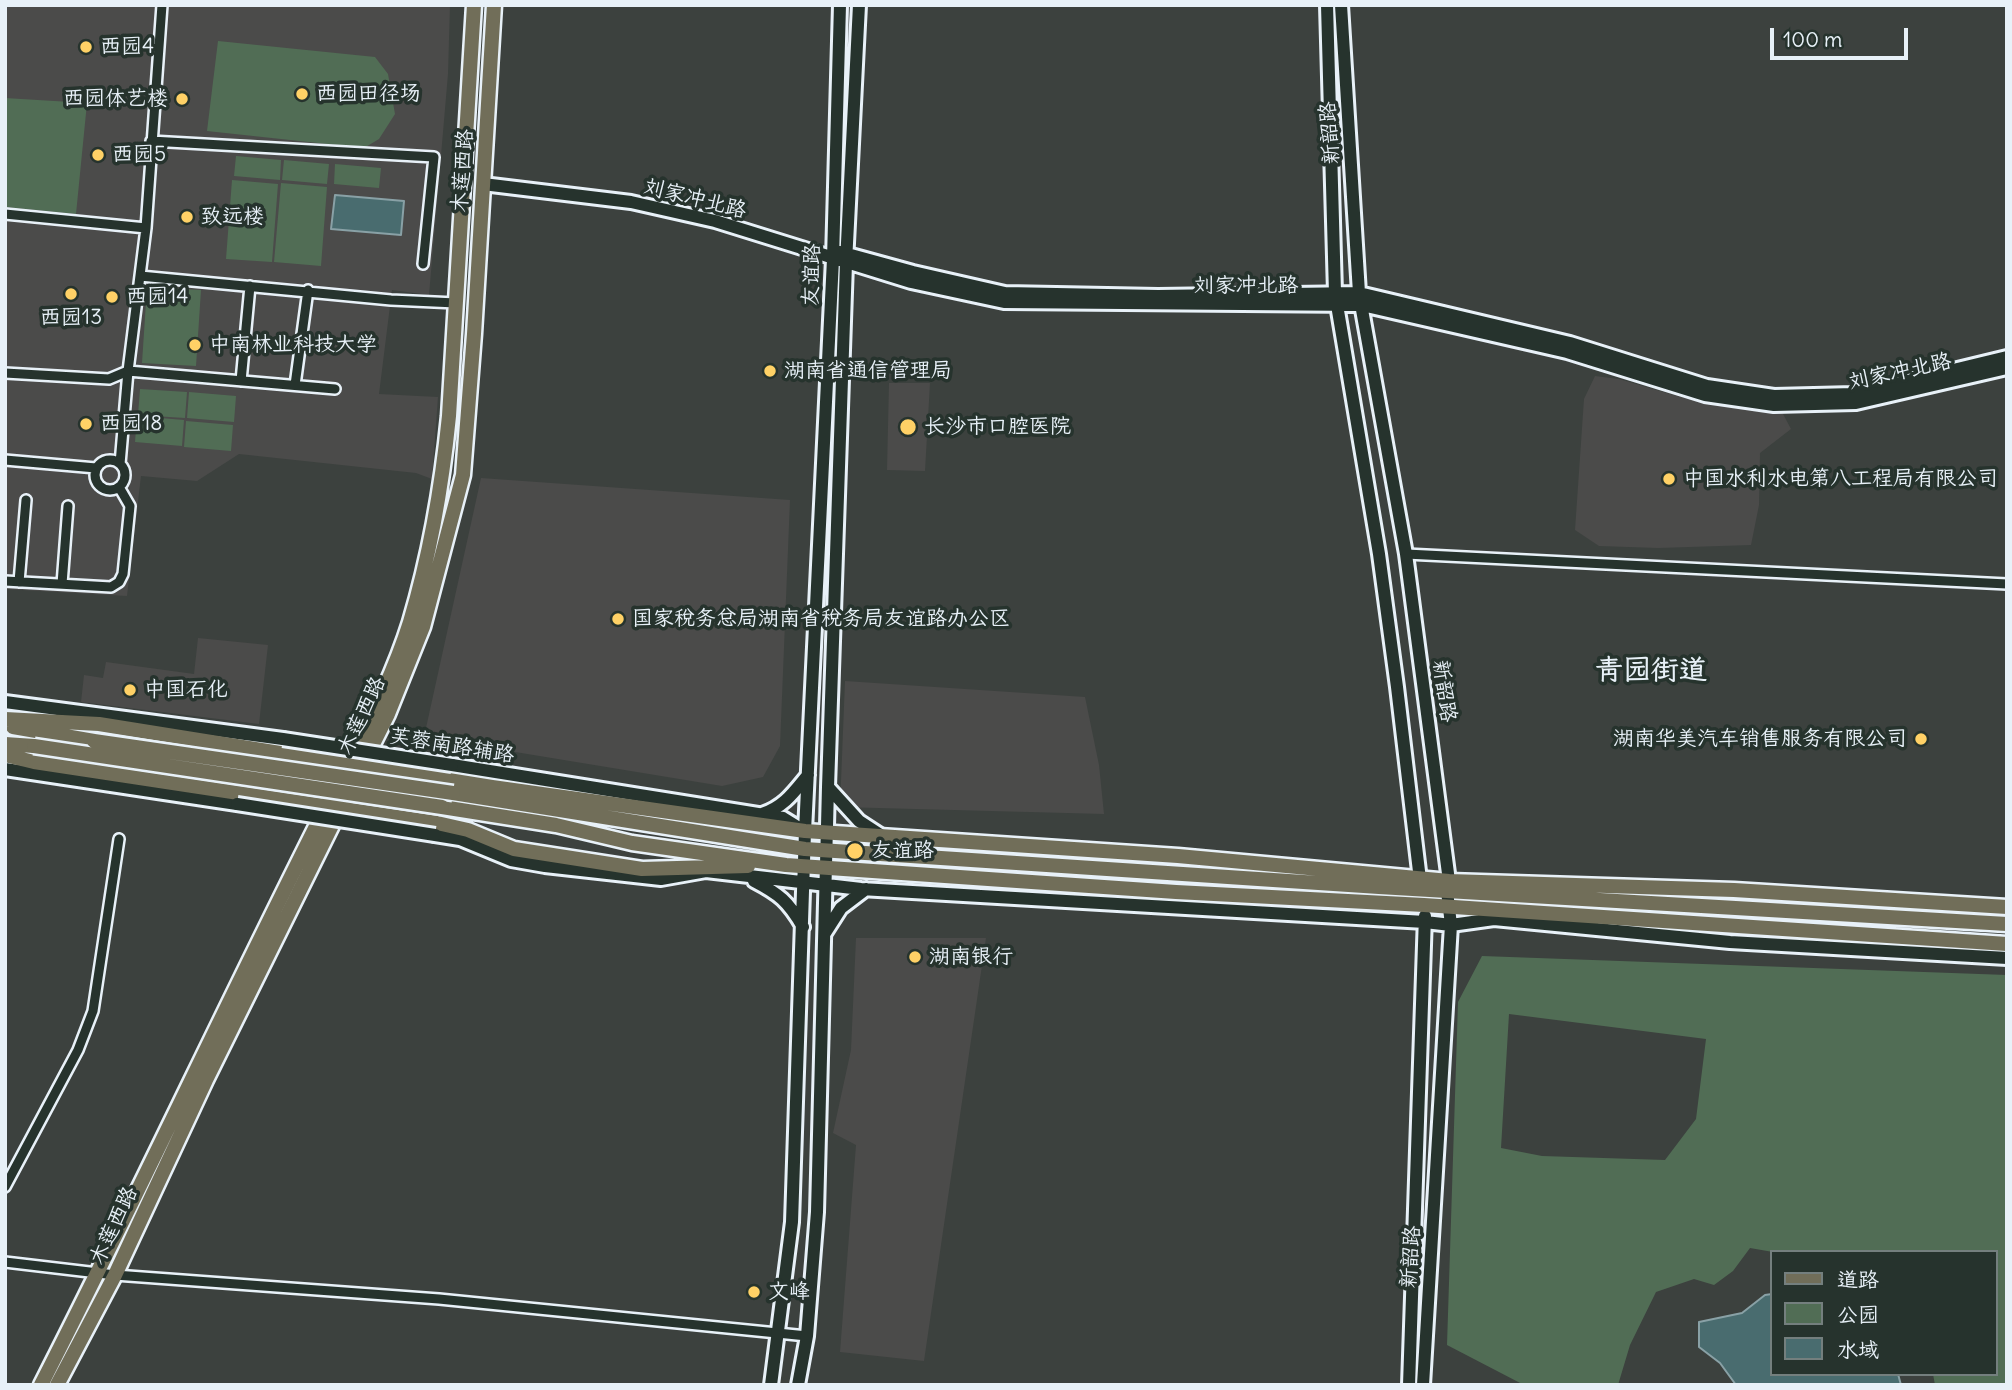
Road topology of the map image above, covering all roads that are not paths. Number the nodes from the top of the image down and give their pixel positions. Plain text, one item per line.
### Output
1 (162, 5) edge
2 (474, 5) edge
3 (494, 5) edge
4 (840, 5) edge
5 (859, 5) edge
6 (1327, 5) edge
7 (1341, 5) edge
8 (151, 141) junction
9 (483, 182) junction
10 (5, 214) edge
11 (146, 228) junction
12 (833, 255) junction
13 (847, 258) junction
14 (423, 264) dead end
15 (140, 276) junction
16 (250, 286) junction
17 (307, 290) junction
18 (1337, 299) junction
19 (1360, 299) junction
20 (456, 303) junction
21 (2007, 357) edge
22 (2007, 368) edge
23 (128, 371) junction
24 (5, 373) edge
25 (242, 381) junction
26 (295, 385) junction
27 (335, 389) dead end
28 (5, 460) edge
29 (120, 464) junction
30 (96, 468) junction
31 (119, 487) junction
32 (26, 500) dead end
33 (68, 506) dead end
34 (1406, 554) junction
35 (5, 581) edge
36 (19, 582) junction
37 (62, 584) junction
38 (2007, 584) edge
39 (5, 702) edge
40 (5, 719) edge
41 (5, 726) edge
42 (5, 744) edge
43 (5, 755) edge
44 (354, 765) junction
45 (5, 769) edge
46 (808, 774) junction
47 (828, 787) junction
48 (334, 806) junction
49 (740, 810) junction
50 (762, 814) junction
51 (721, 820) junction
52 (805, 831) junction
53 (696, 832) junction
54 (827, 832) junction
55 (882, 836) junction
56 (119, 839) dead end
57 (805, 849) junction
58 (827, 851) junction
59 (786, 864) junction
60 (805, 866) junction
61 (826, 867) junction
62 (663, 869) junction
63 (706, 871) junction
64 (744, 876) junction
65 (1420, 883) junction
66 (804, 884) junction
67 (826, 886) junction
68 (1448, 886) junction
69 (866, 889) junction
70 (1424, 905) junction
71 (1448, 907) junction
72 (2007, 907) edge
73 (1425, 922) junction
74 (2007, 924) edge
75 (1451, 925) junction
76 (803, 927) junction
77 (825, 933) junction
78 (2007, 944) edge
79 (2007, 958) edge
80 (5, 1187) edge
81 (5, 1262) edge
82 (99, 1272) junction
83 (115, 1275) junction
84 (779, 1334) junction
85 (807, 1336) junction
86 (41, 1385) edge
87 (57, 1385) edge
88 (771, 1385) edge
89 (798, 1385) edge
90 (1409, 1385) edge
91 (1423, 1385) edge

1 - 8 street
2 - 20 main road, 木莲西路
3 - 9 main road, 木莲西路
4 - 12 main road, 友谊路
5 - 13 main road, 友谊路
6 - 18 main road, 新韶路
7 - 19 main road, 新韶路
8 - 11 street
8 - 14 street
9 - 12 main road, 刘家冲北路
9 - 44 main road, 木莲西路
10 - 11 street
11 - 15 street
12 - 13 main road, 刘家冲北路
12 - 46 main road, 友谊路
13 - 18 main road, 刘家冲北路
13 - 47 main road, 友谊路
15 - 16 street
15 - 23 street
16 - 17 street
16 - 25 street
17 - 20 street
17 - 26 street
18 - 19 main road, 刘家冲北路
18 - 65 main road, 新韶路
19 - 21 main road, 刘家冲北路
19 - 22 main road, 刘家冲北路
19 - 34 main road, 新韶路
20 - 44 main road, 木莲西路
23 - 24 street
23 - 25 street
23 - 29 street
25 - 26 street
26 - 27 street
28 - 30 street
29 - 30 street
29 - 31 street
30 - 31 street
31 - 37 street
32 - 36 street
33 - 37 street
34 - 38 street
34 - 68 main road, 新韶路
35 - 36 street
36 - 37 street
39 - 49 main road, 芙蓉南路辅路, bridge
40 - 44 main road
41 - 53 main road, bridge
42 - 59 main road, bridge
43 - 48 main road
44 - 48 main road, 木莲西路
44 - 51 main road
45 - 63 main road, bridge
46 - 50 main road
46 - 52 main road, 友谊路
47 - 54 main road, 友谊路
47 - 55 main road
48 - 62 main road
48 - 82 main road, 木莲西路
48 - 83 main road, 木莲西路
49 - 50 main road, 芙蓉南路辅路
49 - 51 main road
50 - 52 main road, 芙蓉南路辅路
51 - 52 main road
51 - 53 main road
52 - 54 main road
52 - 57 main road, 友谊路
53 - 57 main road
54 - 55 main road
54 - 58 main road, 友谊路
55 - 65 main road
56 - 80 street
57 - 58 main road
57 - 60 main road, 友谊路
58 - 61 main road, 友谊路
58 - 65 main road
59 - 60 main road
59 - 62 main road
60 - 61 main road
60 - 66 main road, 友谊路
61 - 67 main road, 友谊路
61 - 70 main road
62 - 63 main road
63 - 64 main road
64 - 66 main road
64 - 76 main road
65 - 68 main road
65 - 70 main road, 新韶路
66 - 67 main road
66 - 76 main road, 友谊路
67 - 69 main road
67 - 77 main road, 友谊路
68 - 71 main road, 新韶路
68 - 72 main road
68 - 74 main road
69 - 73 main road
69 - 77 main road
70 - 71 main road
70 - 73 main road, 新韶路
71 - 75 main road, 新韶路
71 - 78 main road
73 - 75 main road
73 - 90 main road, 新韶路
75 - 79 main road
75 - 91 main road, 新韶路
76 - 84 main road, 友谊路
77 - 85 main road, 友谊路
81 - 82 street
82 - 83 street
82 - 86 main road, 木莲西路
83 - 84 street
83 - 87 main road, 木莲西路
84 - 85 street
84 - 88 main road, 友谊路
85 - 89 main road, 友谊路

